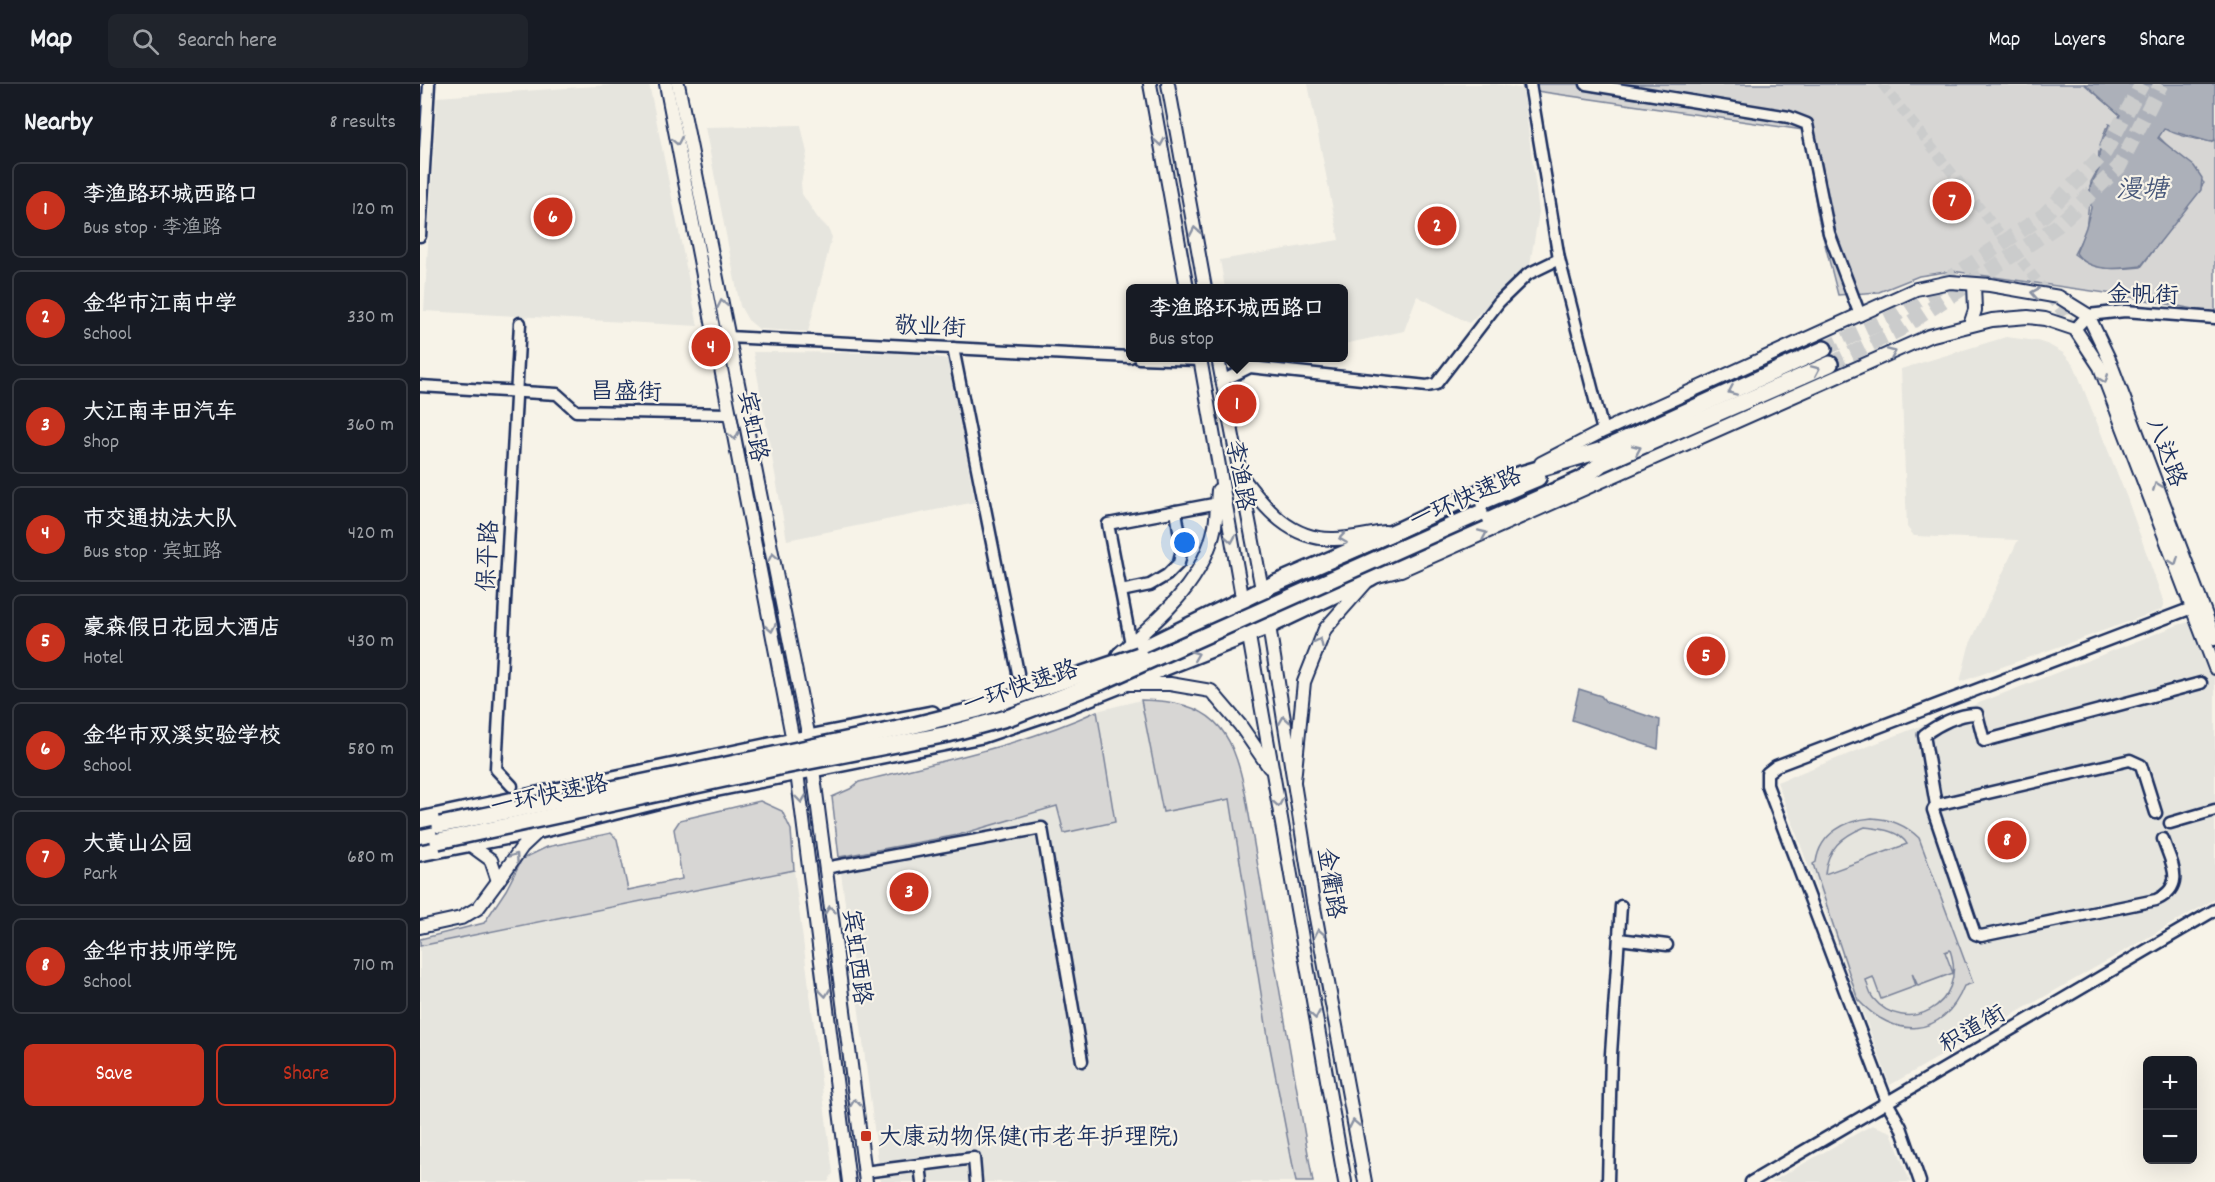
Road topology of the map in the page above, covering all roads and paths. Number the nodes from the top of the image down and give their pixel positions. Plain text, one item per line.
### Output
1 (429, 84) edge
2 (666, 84) edge
3 (678, 84) edge
4 (1150, 84) edge
5 (1168, 84) edge
6 (1530, 84) edge
7 (1586, 84) edge
8 (420, 236) edge
9 (1559, 259) junction
10 (1186, 284) edge
11 (1204, 284) edge
12 (1974, 284) junction
13 (1860, 315) junction
14 (2088, 315) junction
15 (2215, 318) edge
16 (520, 323) dead end
17 (1970, 325) junction
18 (2075, 329) junction
19 (728, 337) junction
20 (953, 348) junction
21 (1824, 349) tunnel mouth
22 (1126, 357) edge
23 (1201, 362) edge
24 (1219, 362) edge
25 (1830, 364) tunnel mouth
26 (1222, 381) junction
27 (420, 386) edge
28 (516, 391) junction
29 (730, 414) junction
30 (1603, 431) junction
31 (1600, 458) junction
32 (1240, 474) junction
33 (1511, 477) junction
34 (1221, 503) junction
35 (1480, 508) junction
36 (1176, 511) junction
37 (1401, 529) junction
38 (1370, 578) junction
39 (1262, 590) junction
40 (1121, 591) junction
41 (1242, 600) junction
42 (2192, 608) junction
43 (1269, 626) junction
44 (1248, 634) junction
45 (2215, 639) edge
46 (1131, 644) junction
47 (1118, 656) junction
48 (2215, 668) edge
49 (1018, 673) dead end
50 (2202, 683) dead end
51 (1111, 689) junction
52 (809, 738) junction
53 (793, 741) junction
54 (1272, 770) junction
55 (805, 771) junction
56 (1294, 781) junction
57 (512, 786) dead end
58 (1936, 805) junction
59 (2215, 810) edge
60 (2156, 813) dead end
61 (420, 820) edge
62 (2170, 823) dead end
63 (420, 829) edge
64 (540, 830) junction
65 (2163, 839) dead end
66 (469, 844) junction
67 (420, 845) edge
68 (420, 853) edge
69 (825, 868) junction
70 (498, 881) junction
71 (1621, 906) dead end
72 (2215, 910) edge
73 (420, 927) edge
74 (1619, 939) junction
75 (1667, 945) dead end
76 (1082, 1061) dead end
77 (1887, 1102) junction
78 (920, 1165) junction
79 (865, 1177) edge
80 (849, 1182) edge
81 (922, 1182) edge
82 (976, 1182) edge
83 (1345, 1182) edge
84 (1365, 1182) edge
85 (1608, 1182) edge
86 (1751, 1182) edge
87 (1920, 1182) edge

1 - 8 street
2 -> 29 main road, 宾虹路
19 -> 3 main road, 宾虹路
4 -> 10 main road
11 -> 5 main road
6 - 9 street
7 - 13 street
9 - 26 street
9 - 30 street
12 - 13 main road
14 -> 12 main road
12 - 17 main road
13 - 30 main road
14 - 15 street, 金帆街
14 - 18 street, 金帆街
45 -> 14 main road, 八达路
16 - 28 street, 保平路
17 - 18 main road
38 -> 17 main road
18 -> 42 main road
19 - 20 street, 敬业街
52 -> 19 main road, 宾虹路
20 - 22 street, 敬业街
20 - 49 street
21 -> 31 highway
23 - 34 main road, 李渔路
24 - 26 main road, 李渔路
31 -> 25 highway
26 - 32 main road, 李渔路
27 - 28 street, 昌盛街
28 - 29 street, 昌盛街
28 - 57 street, 保平路
29 -> 53 main road, 宾虹路
30 - 33 main road
31 - 33 highway
31 - 35 highway, 一环快速路
31 - 38 highway
37 -> 32 main road
32 - 39 main road, 李渔路
33 - 37 highway
34 - 36 street
34 -> 41 main road, 李渔路
34 - 46 main road
35 - 63 highway, 一环快速路, bridge
35 - 67 highway, 一环快速路, bridge
36 - 40 street
36 - 40 street
37 - 39 highway
38 - 43 highway
56 -> 38 main road
39 - 41 highway
39 - 43 main road, 金衢路
40 - 46 street
41 - 44 main road, 金衢路
41 - 47 highway
42 - 48 main road
42 - 77 street
43 - 44 highway
56 -> 43 main road, 金衢路
51 -> 44 highway
44 - 54 main road, 金衢路
46 - 47 main road
47 - 52 highway
50 - 58 street
51 - 54 main road
51 - 55 highway
52 - 53 highway
52 - 55 main road, 宾虹西路
53 - 55 main road, 宾虹西路
53 - 61 highway
54 -> 83 main road, 金衢路
55 - 64 highway
55 - 69 main road, 宾虹西路
55 -> 80 main road, 宾虹西路
84 -> 56 main road, 金衢路
58 - 60 street
58 - 65 street
59 - 62 street
64 - 66 highway
70 -> 64 main road
66 - 68 highway
66 - 70 main road
69 - 76 street
79 -> 69 main road, 宾虹西路
70 - 73 main road
71 - 74 street
72 - 77 street, 积道街
74 - 75 street
74 - 85 street
77 - 86 street, 积道街
77 - 87 street
78 - 79 street
78 - 81 street
78 - 82 street

